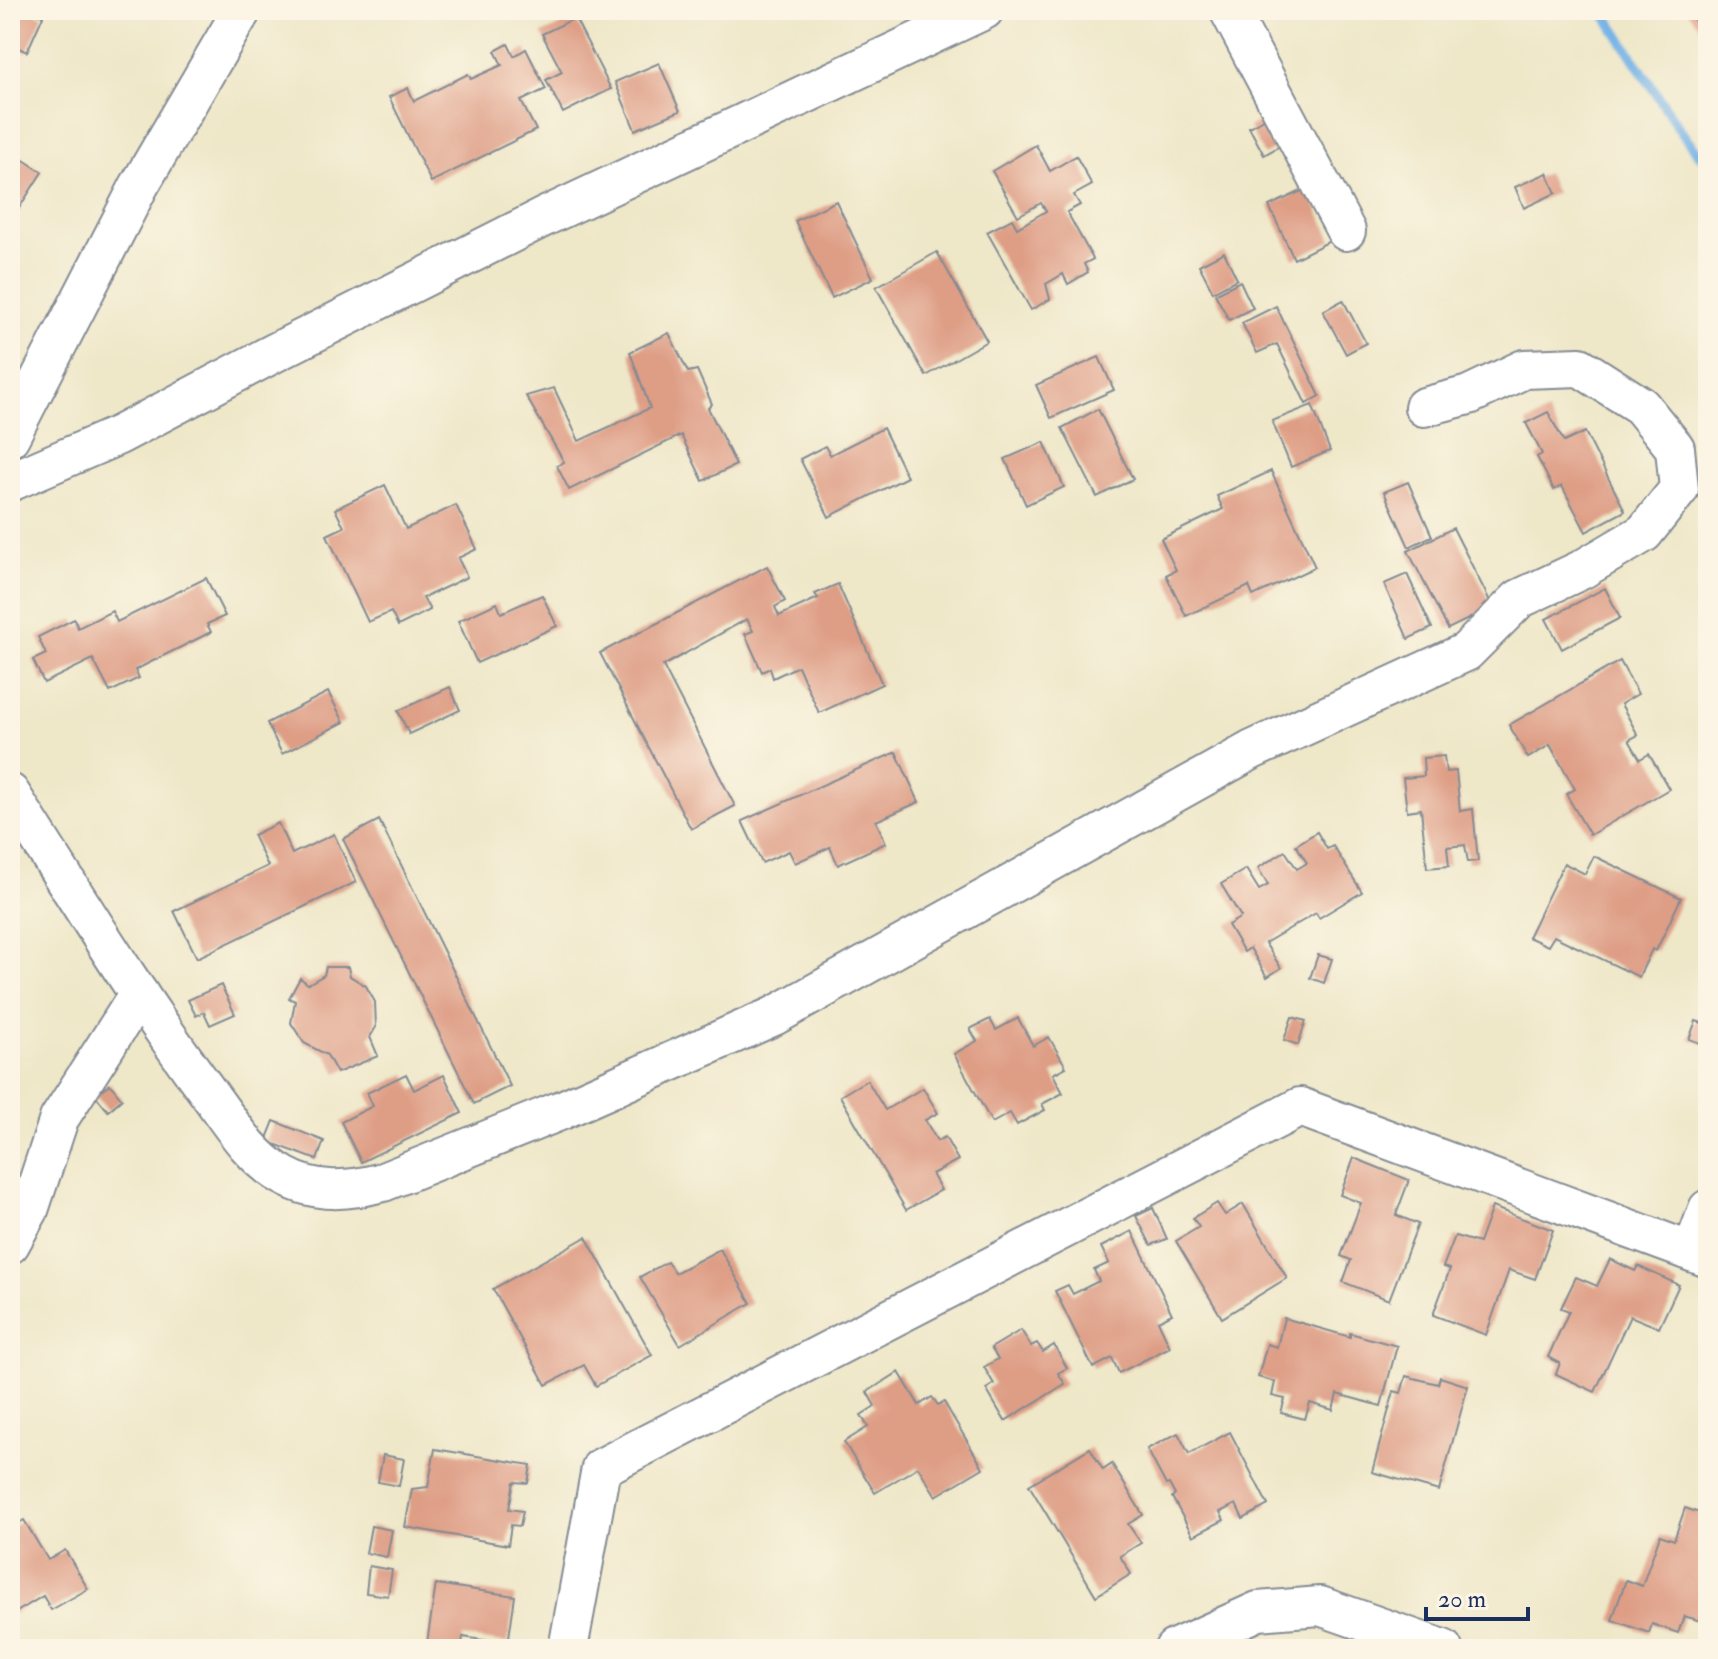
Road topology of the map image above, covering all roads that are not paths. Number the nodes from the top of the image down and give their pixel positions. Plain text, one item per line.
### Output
1 (242, 10) edge
2 (984, 10) edge
3 (1229, 10) edge
4 (1346, 231) dead end
5 (1424, 407) dead end
6 (10, 437) edge
7 (10, 482) edge
8 (10, 793) edge
9 (139, 994) junction
10 (1708, 1209) edge
11 (10, 1244) edge
12 (1700, 1255) edge
13 (568, 1649) edge
14 (1174, 1649) edge
15 (1443, 1649) edge

1 - 6 street
2 - 7 street
3 - 4 street
5 - 9 street
8 - 9 street
9 - 11 street
10 - 12 street
12 - 13 street
14 - 15 street

